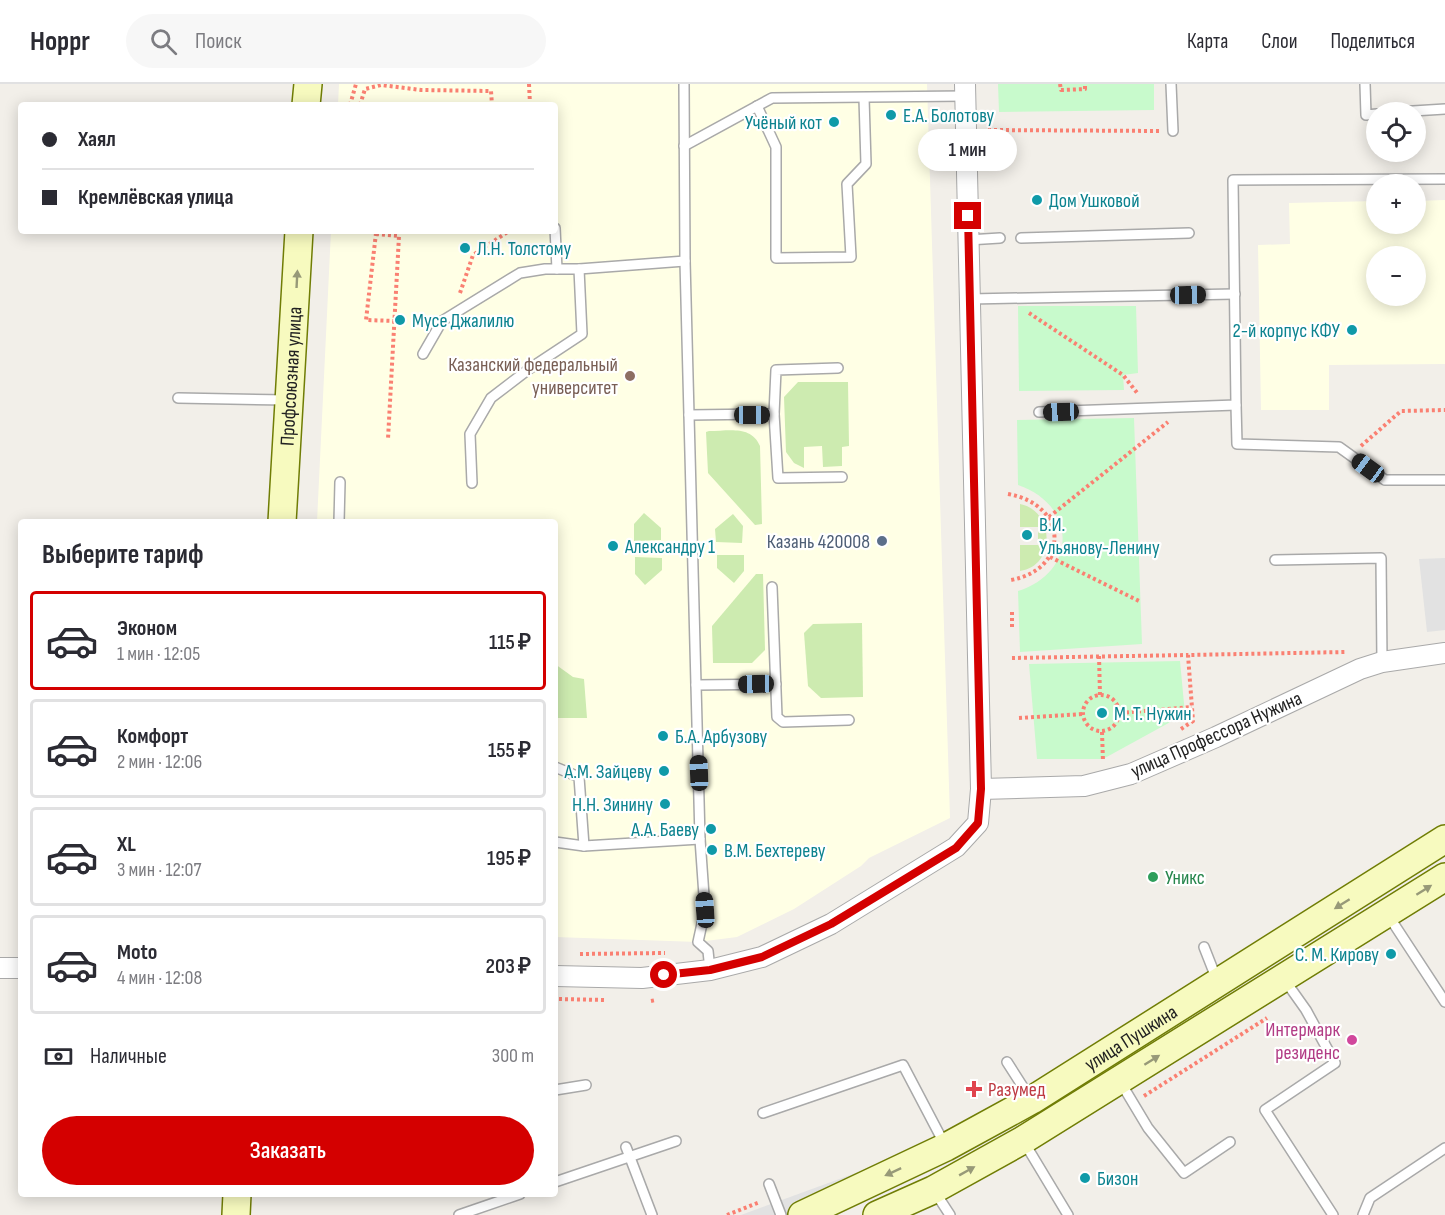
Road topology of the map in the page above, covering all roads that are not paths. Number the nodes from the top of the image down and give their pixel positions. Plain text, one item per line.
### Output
1 (308, 84) edge
2 (684, 84) edge
3 (1171, 84) edge
4 (1365, 84) edge
5 (965, 90) edge
6 (864, 98) junction
7 (306, 102) edge
8 (757, 106) junction
9 (1445, 109) edge
10 (1426, 110) edge
11 (1366, 115) edge
12 (1173, 131) road end
13 (684, 146) junction
14 (1445, 179) edge
15 (1189, 233) dead end
16 (299, 234) edge
17 (555, 234) edge
18 (1000, 238) dead end
19 (1021, 238) dead end
20 (968, 240) junction
21 (685, 261) junction
22 (557, 269) junction
23 (579, 269) junction
24 (1235, 294) junction
25 (969, 299) junction
26 (423, 354) dead end
27 (838, 368) dead end
28 (178, 398) dead end
29 (290, 400) junction
30 (1236, 405) junction
31 (1039, 412) dead end
32 (774, 414) junction
33 (689, 415) junction
34 (842, 477) dead end
35 (1445, 480) edge
36 (340, 483) dead end
37 (472, 483) dead end
38 (282, 519) edge
39 (339, 519) edge
40 (1275, 560) dead end
41 (772, 587) dead end
42 (1445, 653) edge
43 (1382, 655) junction
44 (776, 684) junction
45 (696, 685) junction
46 (849, 720) dead end
47 (558, 768) edge
48 (981, 789) junction
49 (700, 839) junction
50 (1445, 839) edge
51 (558, 842) edge
52 (584, 846) junction
53 (1445, 877) edge
54 (1387, 913) junction
55 (1204, 947) dead end
56 (0, 968) edge
57 (18, 968) edge
58 (710, 970) junction
59 (558, 976) edge
60 (1283, 977) junction
61 (1218, 982) junction
62 (1445, 1002) edge
63 (1007, 1062) dead end
64 (1119, 1081) junction
65 (586, 1085) dead end
66 (558, 1090) edge
67 (1032, 1100) junction
68 (763, 1113) dead end
69 (1023, 1140) junction
70 (676, 1141) dead end
71 (1230, 1142) dead end
72 (946, 1147) junction
73 (1445, 1148) edge
74 (628, 1151) junction
75 (558, 1181) edge
76 (770, 1184) dead end
77 (933, 1190) junction
78 (237, 1197) edge
79 (511, 1197) edge
80 (236, 1215) edge
81 (459, 1215) edge
82 (652, 1215) edge
83 (781, 1215) edge
84 (802, 1215) edge
85 (877, 1215) edge
86 (950, 1215) edge
87 (1068, 1215) edge
88 (1333, 1215) edge
89 (1363, 1215) edge

1 - 7 main road
2 - 13 lane
3 - 12 lane
4 - 11 lane
5 - 6 lane
5 - 20 street
6 - 8 lane
6 - 8 lane
8 - 13 lane
9 - 10 lane
13 - 21 lane
14 - 24 lane
15 - 19 lane
29 -> 16 main road, Профсоюзная улица
17 - 22 lane
18 - 20 lane
20 - 25 street
21 - 23 lane
21 - 33 lane
22 - 23 lane
22 - 26 lane
23 - 37 lane
24 - 25 lane
24 - 30 lane
25 - 48 street
27 - 32 lane
28 - 29 lane
29 - 38 main road, Профсоюзная улица
30 - 31 lane
30 - 35 lane
32 - 33 lane
32 - 34 lane
33 - 45 lane
36 - 39 lane
40 - 43 lane
41 - 44 lane
42 - 43 street, улица Профессора Нужина
43 - 48 street, улица Профессора Нужина
44 - 45 lane
44 - 46 lane
45 - 49 lane
47 - 52 lane
48 - 58 street
49 - 52 lane
49 - 58 lane
50 -> 61 main road, улица Пушкина
51 - 52 lane
54 -> 53 main road, улица Пушкина
54 - 60 main road, улица Пушкина
54 - 62 lane
55 - 61 lane
56 - 57 street
58 - 59 street
64 -> 60 main road, улица Пушкина
60 - 88 lane
61 - 67 main road, улица Пушкина
63 - 67 lane
64 - 69 main road, улица Пушкина
64 - 71 lane
65 - 66 lane
67 - 72 main road, улица Пушкина
68 - 72 lane
77 -> 69 main road, улица Пушкина
69 - 87 lane
70 - 74 lane
72 -> 84 main road, улица Пушкина
73 - 89 lane
74 - 75 lane
74 - 82 lane
76 - 83 lane
77 - 85 main road, улица Пушкина
77 - 86 lane
78 - 80 main road
79 - 81 lane

